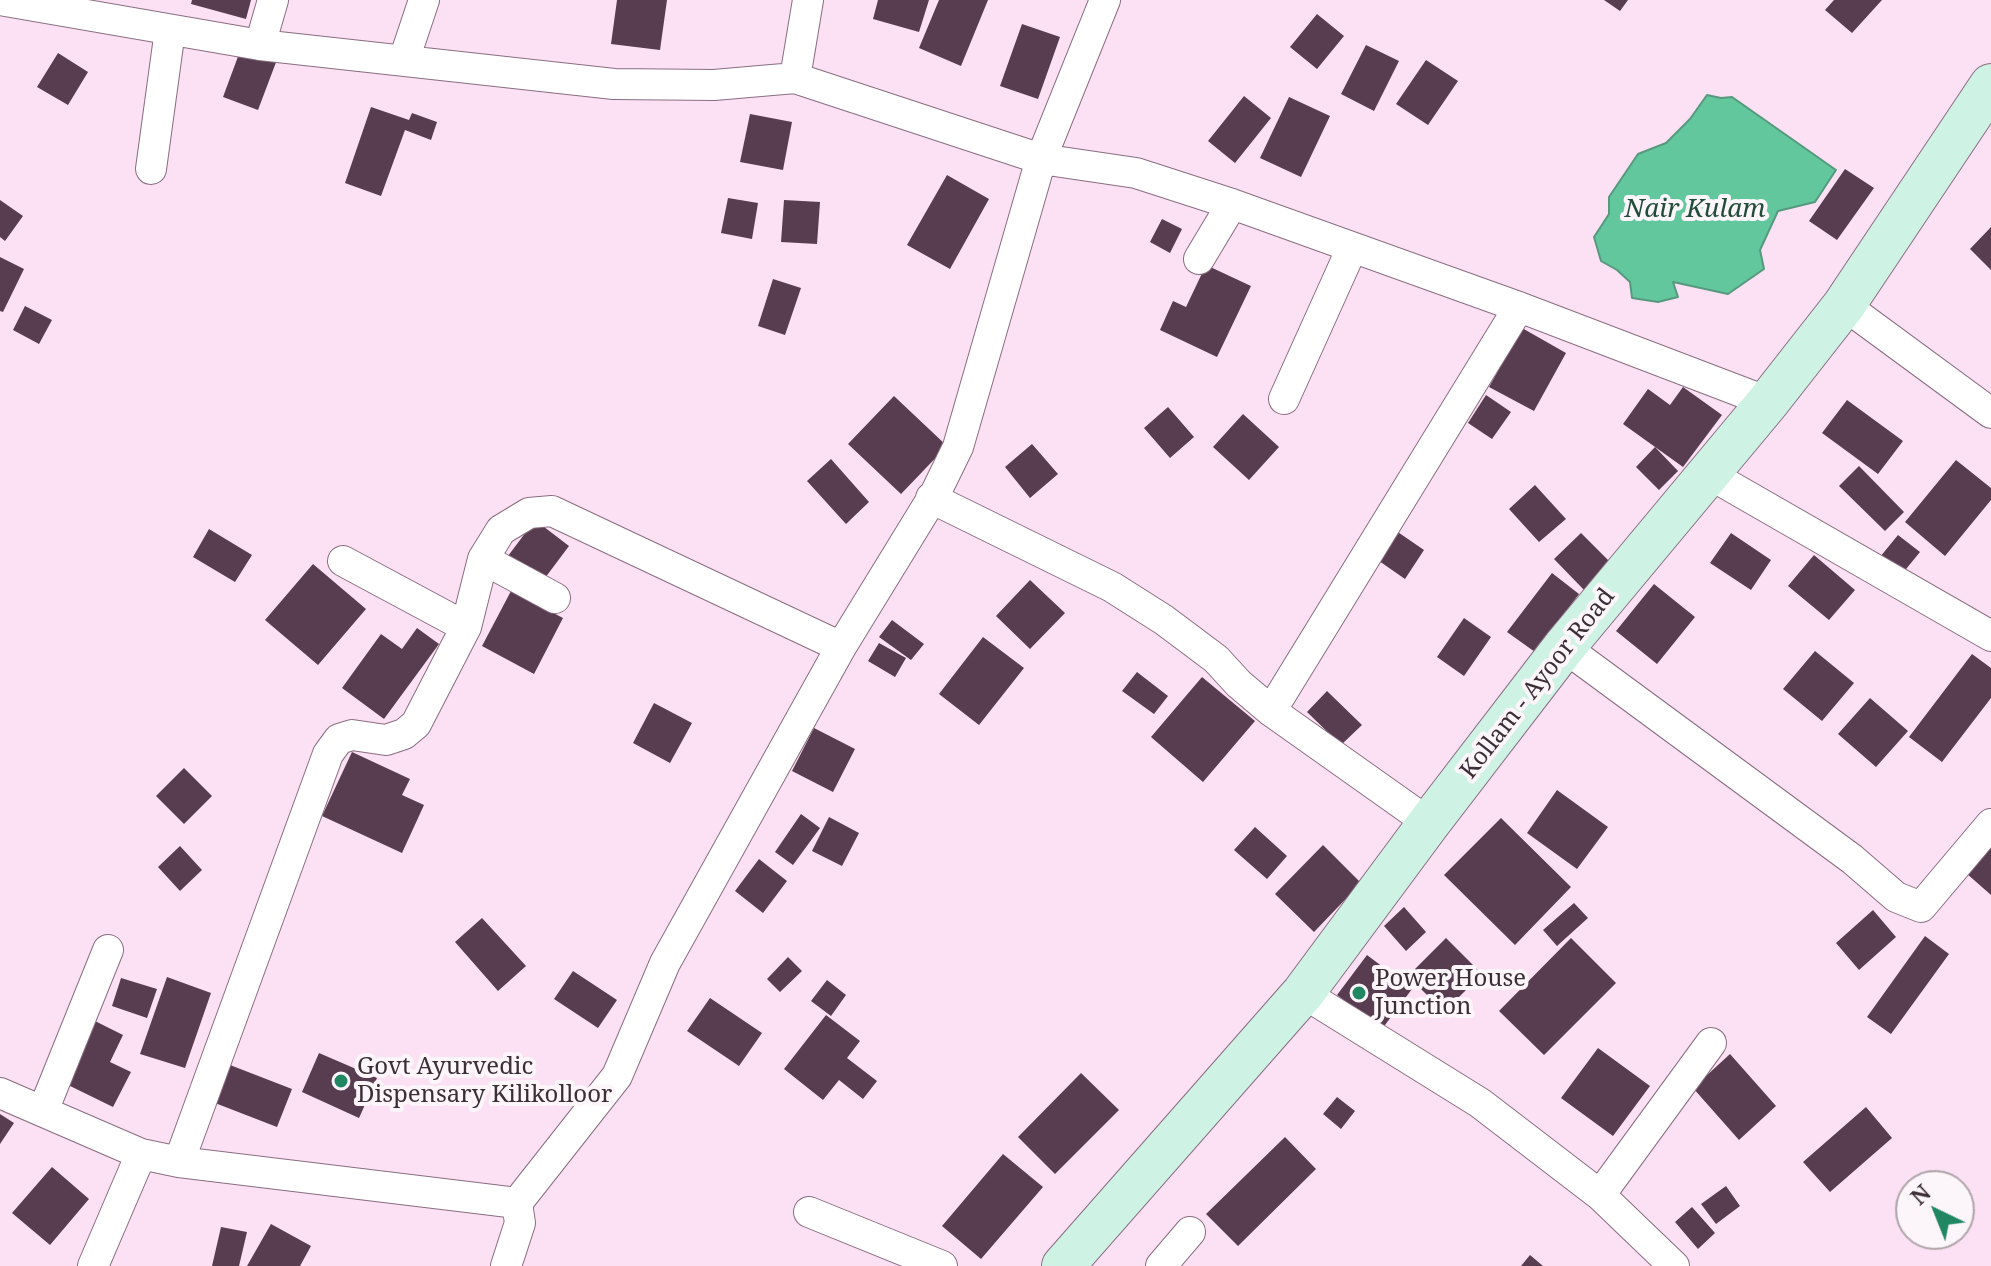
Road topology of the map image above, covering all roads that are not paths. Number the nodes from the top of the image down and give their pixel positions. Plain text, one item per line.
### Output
1 (0, 0) edge
2 (273, 0) edge
3 (424, 0) edge
4 (808, 0) edge
5 (1105, 0) edge
6 (170, 30) junction
7 (260, 45) junction
8 (404, 60) junction
9 (795, 78) junction
10 (1991, 85) edge
11 (1041, 159) junction
12 (151, 169) dead end
13 (1232, 204) junction
14 (1352, 248) junction
15 (1199, 259) dead end
16 (1844, 305) junction
17 (1519, 307) junction
18 (1284, 399) dead end
19 (1768, 402) junction
20 (1991, 413) edge
21 (1709, 474) junction
22 (931, 498) junction
23 (483, 559) junction
24 (343, 561) dead end
25 (555, 598) dead end
26 (466, 627) junction
27 (1991, 636) edge
28 (841, 647) junction
29 (1564, 647) junction
30 (1271, 711) junction
31 (1429, 823) junction
32 (1991, 824) edge
33 (108, 950) dead end
34 (1303, 993) junction
35 (1711, 1043) dead end
36 (0, 1093) edge
37 (43, 1111) junction
38 (141, 1154) junction
39 (179, 1162) junction
40 (1600, 1195) junction
41 (517, 1203) junction
42 (809, 1212) dead end
43 (1190, 1232) dead end
44 (93, 1266) edge
45 (506, 1266) edge
46 (942, 1266) edge
47 (1063, 1266) edge
48 (1161, 1266) edge
49 (1674, 1266) edge

1 - 6 street
2 - 7 street
3 - 8 street
4 - 9 street
5 - 11 street
6 - 7 street
6 - 12 street
7 - 8 street
8 - 9 street
9 - 11 street
10 - 16 main road, Kollam - Ayoor Road
11 - 13 street
11 - 22 street
13 - 14 street
13 - 15 street
14 - 17 street
14 - 18 street
16 - 19 main road, Kollam - Ayoor Road
16 - 20 street
17 - 19 street
17 - 30 street
19 - 21 main road, Kollam - Ayoor Road
21 - 27 street
21 - 29 main road, Kollam - Ayoor Road
22 - 28 street
22 - 30 street
23 - 25 street
23 - 26 street
23 - 28 street
24 - 26 street
26 - 39 street
28 - 41 street
29 - 31 main road, Kollam - Ayoor Road
29 - 32 street
30 - 31 street
31 - 34 main road, Kollam - Ayoor Road
33 - 37 street
34 - 40 street
34 - 47 main road, Kollam - Ayoor Road
35 - 40 street
36 - 37 street
37 - 38 street
38 - 39 street
38 - 44 street
39 - 41 street
40 - 49 street
41 - 45 street
42 - 46 street
43 - 48 street

